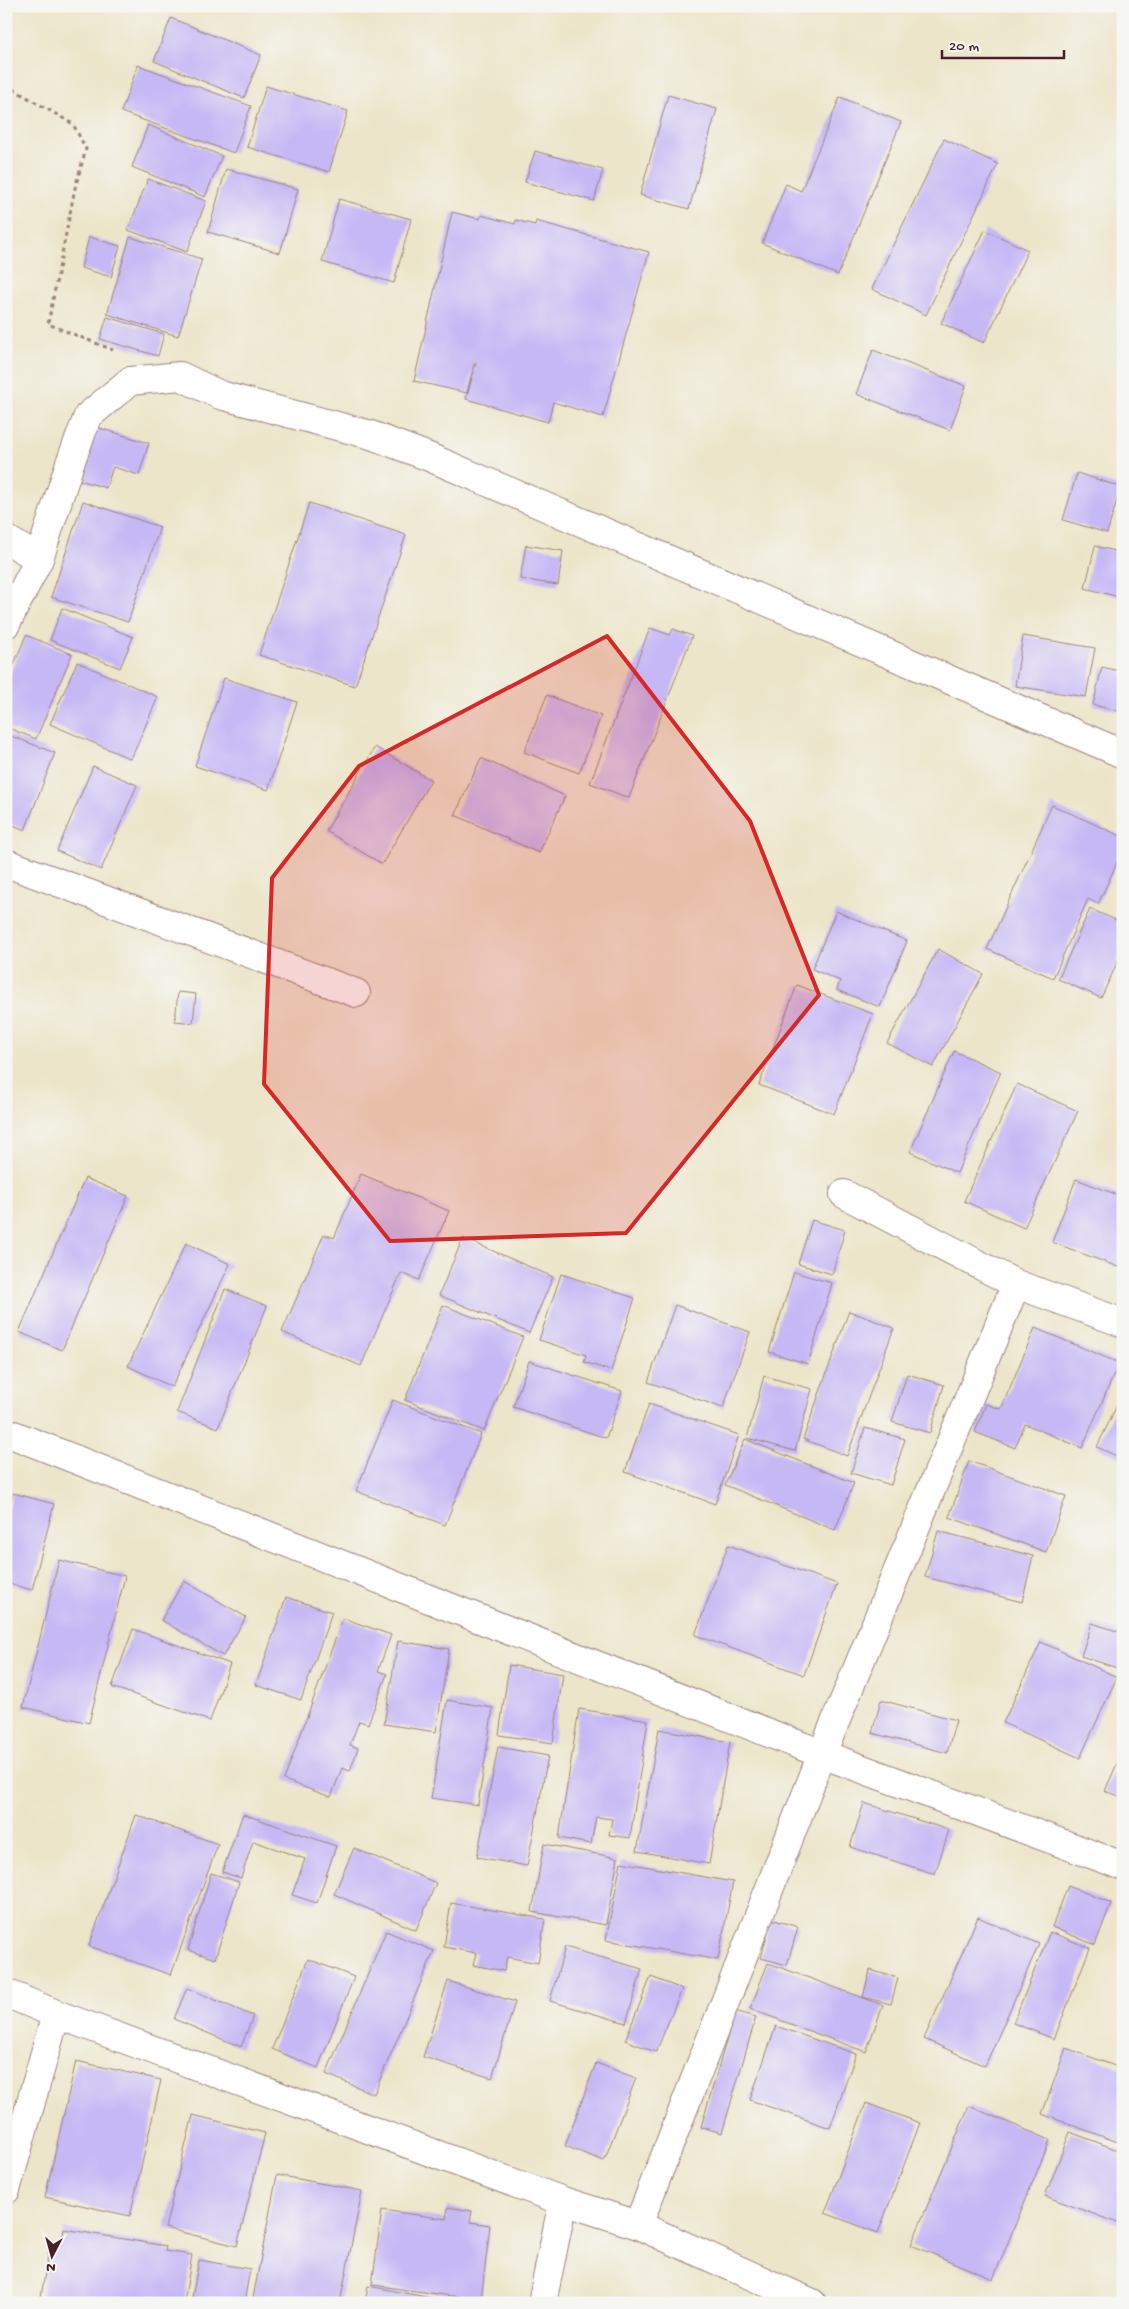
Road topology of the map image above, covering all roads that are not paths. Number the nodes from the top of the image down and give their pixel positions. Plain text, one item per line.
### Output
1 (6, 539) edge
2 (39, 559) junction
3 (6, 624) edge
4 (1123, 754) edge
5 (6, 864) edge
6 (356, 993) dead end
7 (844, 1194) dead end
8 (1016, 1284) junction
9 (1123, 1323) edge
10 (6, 1432) edge
11 (822, 1754) junction
12 (1123, 1866) edge
13 (6, 1993) edge
14 (56, 2014) junction
15 (6, 2190) edge
16 (563, 2201) junction
17 (638, 2225) junction
18 (542, 2303) edge
19 (812, 2303) edge

1 - 2 street
2 - 3 street
2 - 4 street
5 - 6 street
7 - 8 street
8 - 9 street
8 - 11 street
10 - 11 street
11 - 12 street
11 - 17 street
13 - 14 street
14 - 15 street
14 - 16 street
16 - 17 street
16 - 18 street
17 - 19 street

